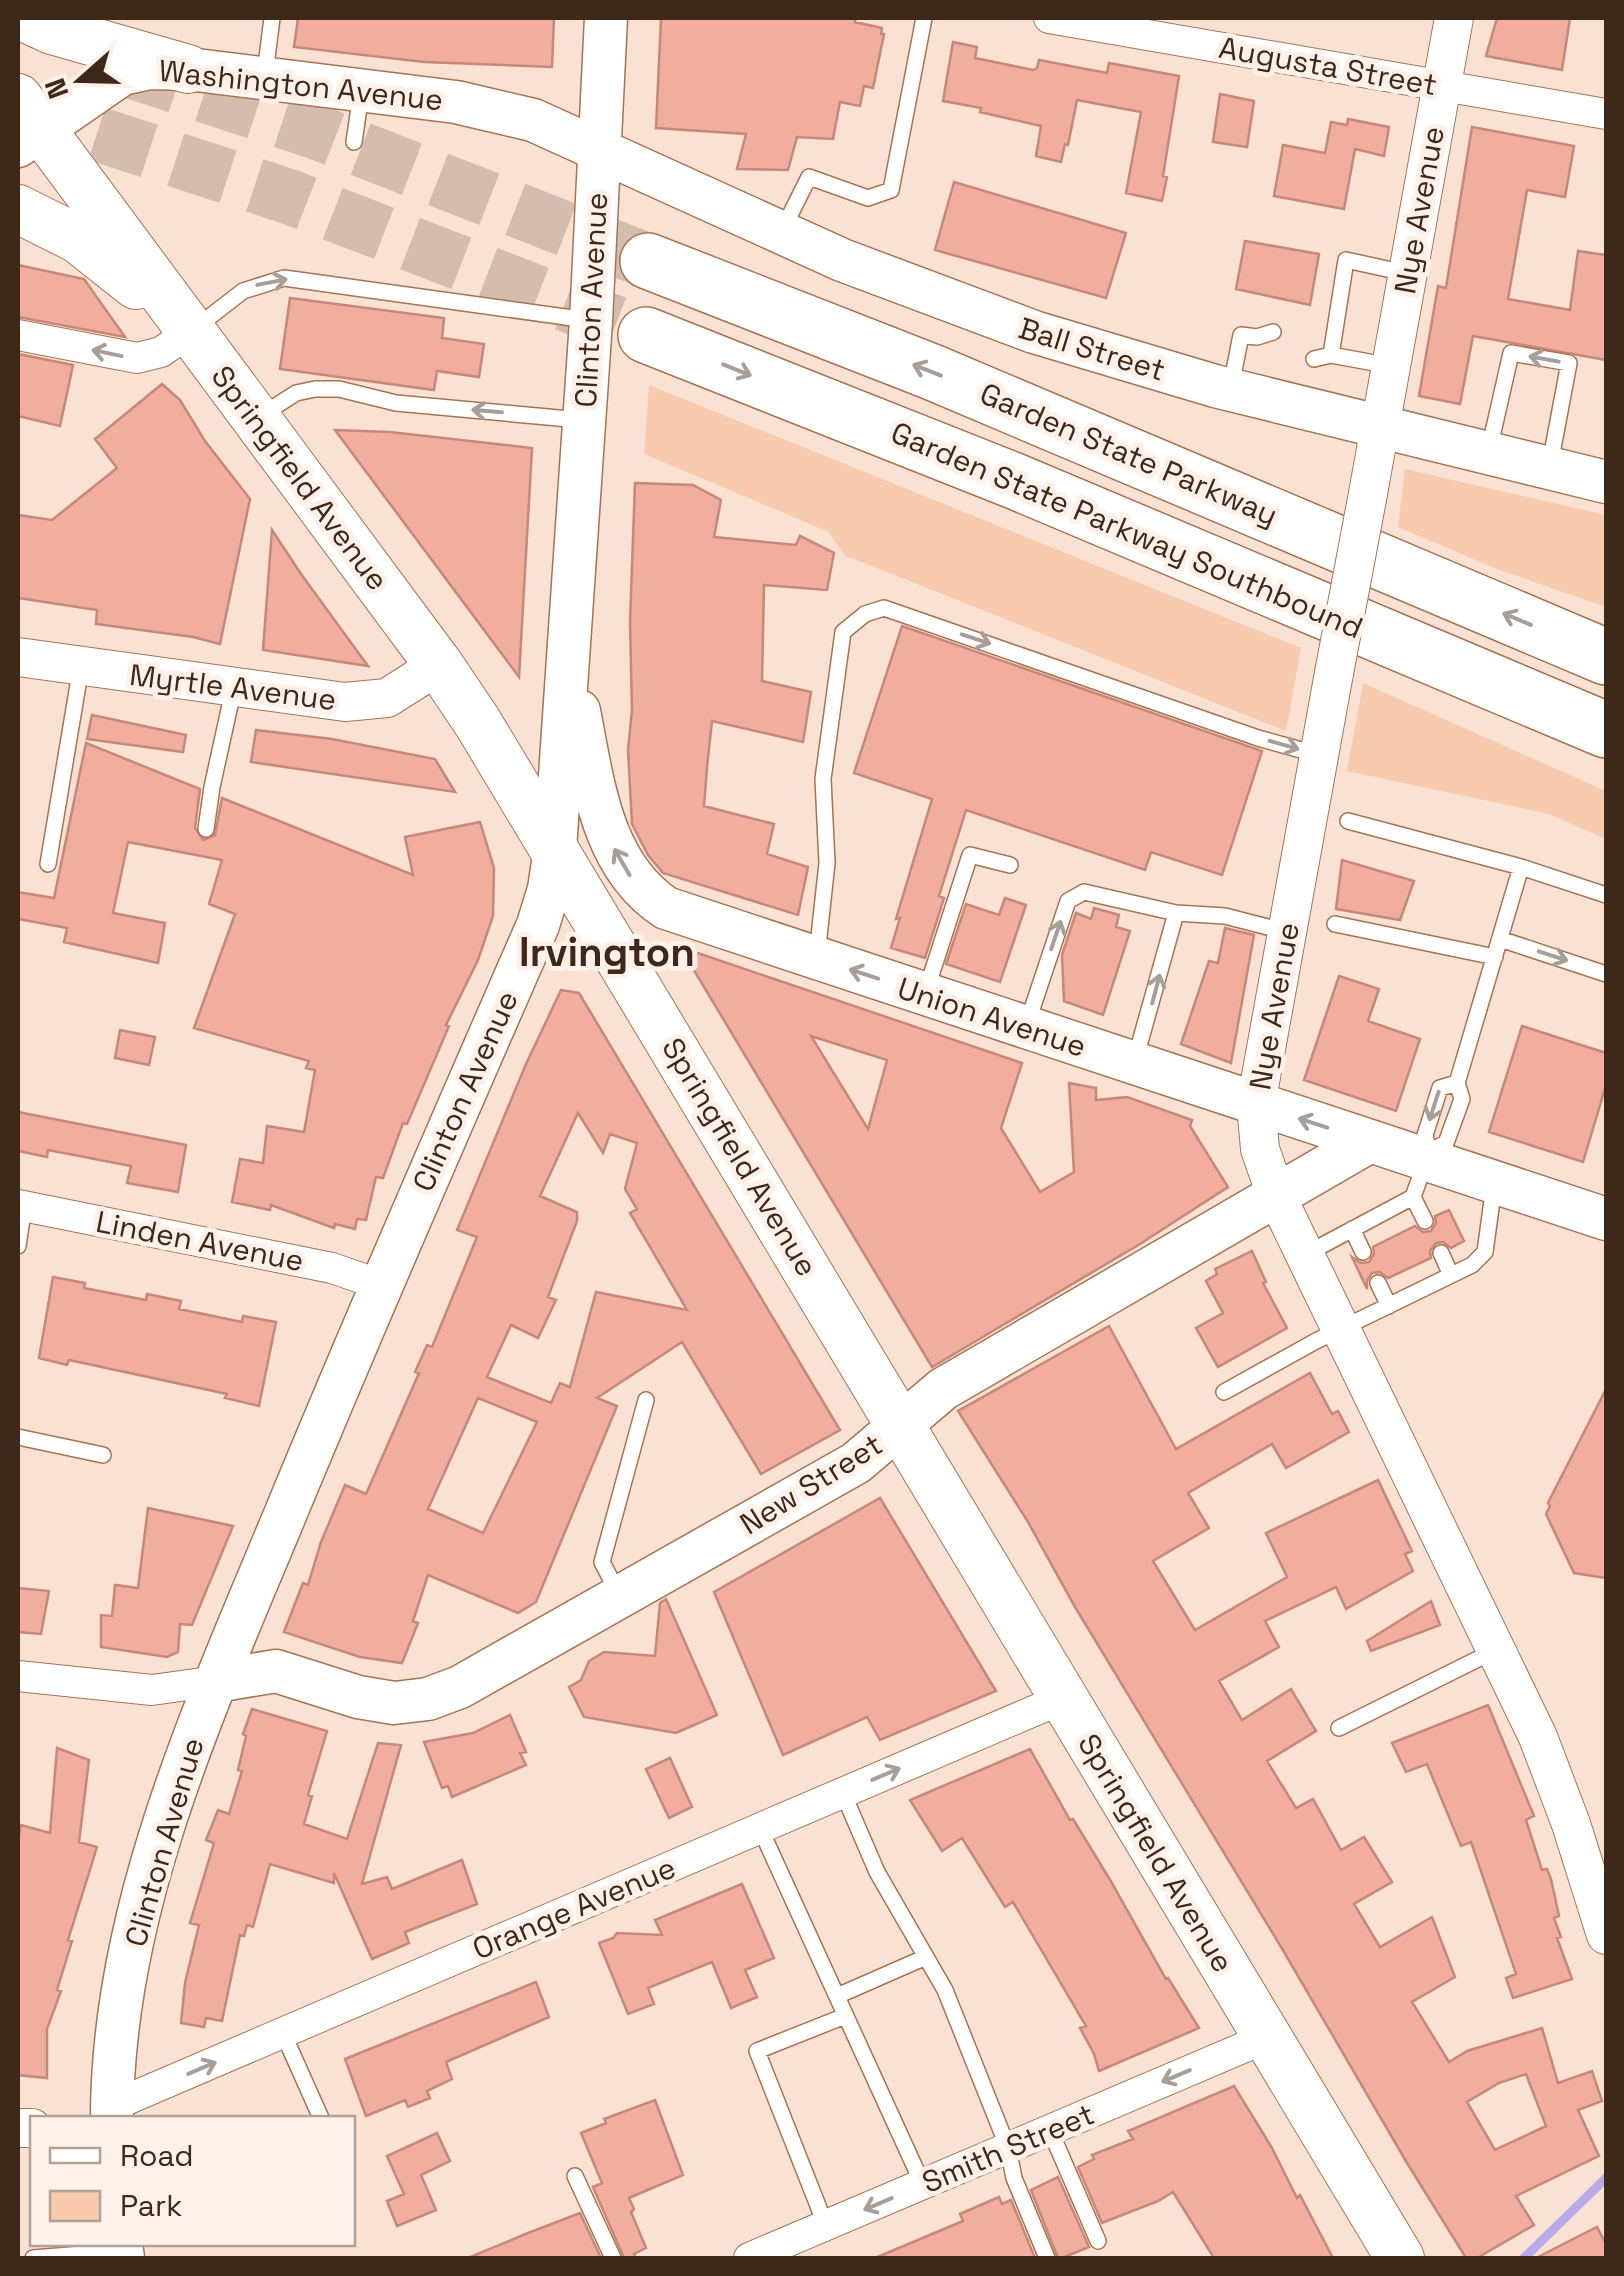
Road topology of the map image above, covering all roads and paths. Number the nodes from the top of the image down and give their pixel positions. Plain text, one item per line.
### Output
1 (26, 18) edge
2 (272, 18) edge
3 (606, 18) edge
4 (924, 18) edge
5 (1049, 18) edge
6 (1454, 18) edge
7 (188, 68) junction
8 (264, 78) junction
9 (1442, 86) junction
10 (361, 90) junction
11 (1606, 114) edge
12 (25, 124) edge
13 (354, 142) dead end
14 (600, 148) junction
15 (18, 209) edge
16 (781, 233) junction
17 (648, 260) tunnel mouth
18 (1408, 274) junction
19 (590, 320) junction
20 (190, 332) junction
21 (646, 334) tunnel mouth
22 (18, 335) edge
23 (1266, 339) dead end
24 (1391, 366) junction
25 (1230, 390) junction
26 (256, 420) junction
27 (584, 420) junction
28 (1380, 426) junction
29 (1488, 453) junction
30 (1549, 468) junction
31 (1606, 482) edge
32 (569, 631) junction
33 (18, 656) edge
34 (1606, 657) edge
35 (439, 665) junction
36 (81, 667) junction
37 (234, 688) junction
38 (1606, 730) edge
39 (1319, 755) junction
40 (1348, 821) dead end
41 (206, 829) dead end
42 (555, 849) junction
43 (48, 864) dead end
44 (1010, 865) dead end
45 (1521, 866) junction
46 (1606, 895) edge
47 (1176, 913) junction
48 (1335, 924) dead end
49 (1287, 932) junction
50 (1500, 938) junction
51 (817, 958) junction
52 (1494, 958) junction
53 (1606, 974) edge
54 (925, 995) junction
55 (1026, 1028) junction
56 (1134, 1064) junction
57 (1457, 1083) junction
58 (1256, 1104) junction
59 (1370, 1141) junction
60 (1423, 1169) junction
61 (1494, 1182) junction
62 (1276, 1195) junction
63 (21, 1205) edge
64 (1606, 1219) edge
65 (1425, 1222) dead end
66 (1352, 1229) junction
67 (18, 1246) edge
68 (1363, 1252) dead end
69 (1441, 1253) dead end
70 (1305, 1254) junction
71 (1451, 1275) junction
72 (1378, 1284) dead end
73 (380, 1285) junction
74 (1389, 1306) junction
75 (1342, 1329) junction
76 (1224, 1392) dead end
77 (646, 1400) dead end
78 (901, 1425) junction
79 (18, 1437) edge
80 (103, 1455) dead end
81 (620, 1596) junction
82 (1498, 1649) junction
83 (18, 1676) edge
84 (216, 1680) junction
85 (1064, 1698) junction
86 (1339, 1728) dead end
87 (843, 1793) junction
88 (760, 1828) junction
89 (1600, 1896) edge
90 (1606, 1935) edge
91 (926, 1957) junction
92 (837, 1996) junction
93 (846, 2016) junction
94 (283, 2033) junction
95 (1266, 2038) junction
96 (103, 2114) edge
97 (320, 2116) edge
98 (1050, 2130) junction
99 (1008, 2148) junction
100 (576, 2176) dead end
101 (922, 2184) junction
102 (826, 2226) junction
103 (1098, 2242) dead end
104 (122, 2251) edge
105 (33, 2258) edge
106 (612, 2258) edge
107 (749, 2258) edge
108 (1047, 2258) edge
109 (1400, 2258) edge

1 - 7 main road
2 - 8 lane
3 - 14 main road, Clinton Avenue
4 - 16 lane
5 - 9 street, Augusta Street
6 - 9 street, Nye Avenue
7 - 8 main road, Washington Avenue
7 - 12 main road, Washington Avenue
8 - 10 main road, Washington Avenue
9 - 11 street, Augusta Street
9 - 18 street, Nye Avenue
10 - 13 lane
10 - 14 main road, Washington Avenue
12 - 20 main road, Springfield Avenue
14 - 16 main road, Ball Street
14 - 19 main road, Clinton Avenue
15 - 20 main road
16 - 25 main road, Ball Street
34 -> 17 highway, Garden State Parkway
18 - 24 street, Nye Avenue
18 - 24 lane
20 -> 19 lane
19 - 27 main road, Clinton Avenue
20 -> 22 street
20 - 26 main road, Springfield Avenue
21 -> 38 highway, Garden State Parkway Southbound
23 - 25 lane
24 - 28 street, Nye Avenue
25 - 28 main road, Ball Street
27 -> 26 lane
26 - 35 main road, Springfield Avenue
27 - 32 main road, Clinton Avenue
28 - 29 main road, Ball Street
28 - 39 street, Nye Avenue, bridge
29 - 30 main road, Ball Street
30 -> 29 lane
30 - 31 main road, Ball Street
32 - 42 main road, Clinton Avenue
51 -> 32 main road, Union Avenue
33 - 36 street, Myrtle Avenue
35 - 37 street, Myrtle Avenue
35 - 42 main road, Springfield Avenue
36 - 37 street, Myrtle Avenue
36 - 43 lane
37 - 41 lane
39 - 49 street, Nye Avenue
51 -> 39 lane
40 - 45 lane
42 - 73 main road, Clinton Avenue
42 - 78 main road, Springfield Avenue
44 - 54 lane
45 - 46 lane
45 - 50 lane
47 - 49 lane
55 -> 47 lane
56 -> 47 lane
48 - 52 lane
49 - 58 street, Nye Avenue
50 - 52 lane
50 -> 53 lane
54 -> 51 main road, Union Avenue
52 - 57 lane
54 - 55 main road, Union Avenue
55 - 56 main road, Union Avenue
56 - 58 main road, Union Avenue
57 - 60 lane
57 -> 60 lane
59 -> 58 main road, Union Avenue
58 - 62 street, Nye Avenue
59 - 60 main road, Union Avenue
59 - 62 main road, New Street
60 - 61 main road, Union Avenue
60 - 65 lane
60 - 66 lane
61 - 64 main road, Union Avenue
61 - 71 lane
62 - 70 street, Nye Avenue
62 - 78 main road, New Street
63 - 67 lane
63 - 73 street, Linden Avenue
66 - 68 lane
66 - 70 lane
69 - 71 lane
70 - 75 street, Nye Avenue
71 - 74 lane
72 - 74 lane
73 - 84 main road, Clinton Avenue
74 - 75 lane
75 - 76 lane
75 - 82 street, Nye Avenue
77 - 81 lane
78 - 81 main road, New Street
78 - 85 main road, Springfield Avenue
79 - 80 lane
81 - 84 main road, New Street
82 - 86 lane
82 - 89 street, Nye Avenue
83 - 84 street
84 - 96 main road, Clinton Avenue
87 -> 85 street, Orange Avenue
85 - 95 main road, Springfield Avenue
87 - 88 street, Orange Avenue
87 - 91 lane
88 - 92 lane
88 - 94 street, Orange Avenue
89 - 90 street, Nye Avenue
91 - 92 lane
91 - 99 lane
92 - 93 lane
93 - 101 lane
93 - 102 lane
96 -> 94 street, Orange Avenue
94 - 97 lane
95 -> 98 street, Smith Street
95 - 109 main road, Springfield Avenue
98 - 99 street, Smith Street
98 - 103 lane
99 - 101 street, Smith Street
99 - 108 lane
100 - 106 lane
101 -> 102 street, Smith Street
102 - 107 street, Smith Street
104 - 105 lane

